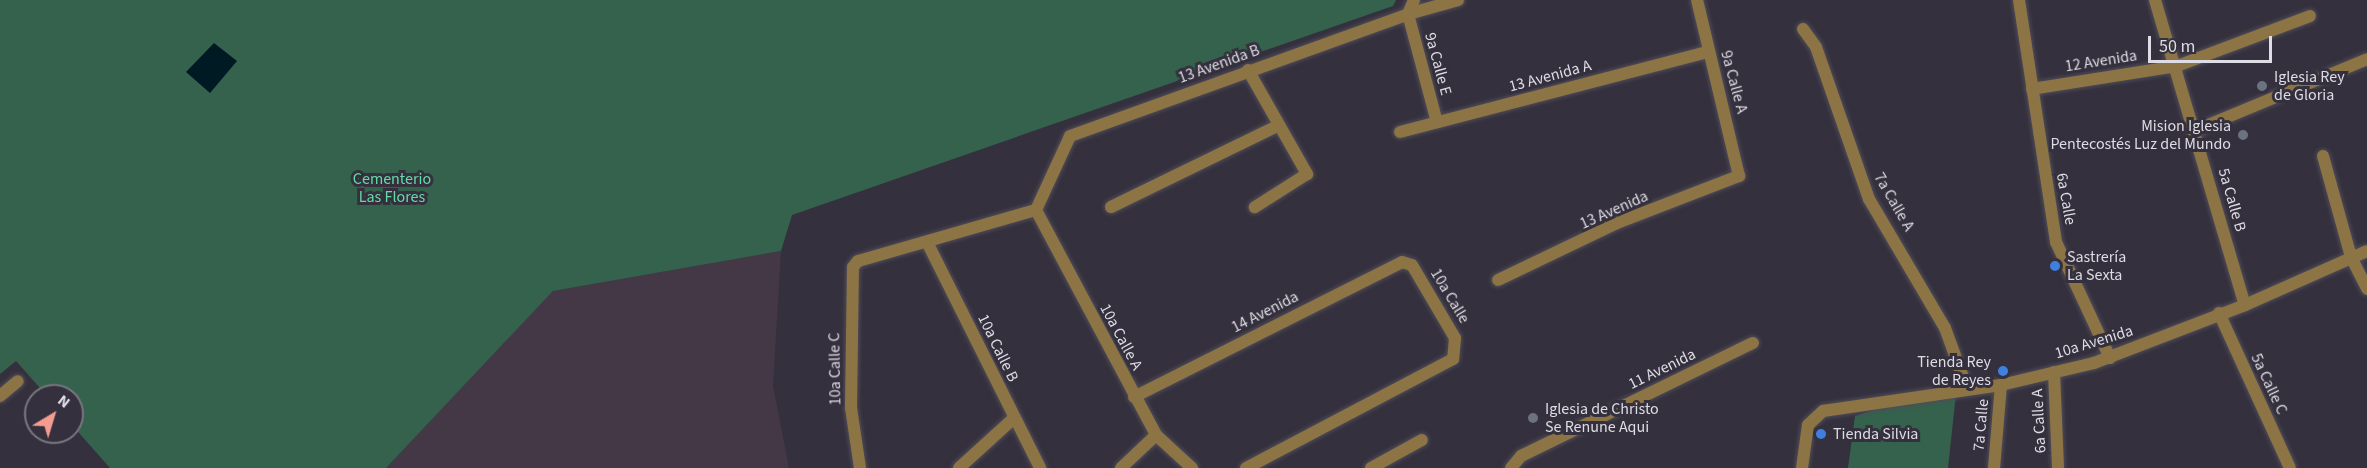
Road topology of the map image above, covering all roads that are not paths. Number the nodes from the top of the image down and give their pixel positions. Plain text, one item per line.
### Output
1 (1414, 0) edge
2 (1458, 0) edge
3 (1697, 0) edge
4 (2019, 0) edge
5 (2155, 0) edge
6 (1407, 14) junction
7 (2310, 16) dead end
8 (1803, 29) dead end
9 (1708, 52) junction
10 (2367, 59) edge
11 (2177, 66) junction
12 (1248, 70) junction
13 (2032, 89) junction
14 (1437, 122) junction
15 (1279, 125) junction
16 (2196, 130) junction
17 (1400, 132) dead end
18 (2323, 156) dead end
19 (1741, 171) joint
20 (1111, 207) dead end
21 (1255, 207) dead end
22 (1036, 210) junction
23 (927, 242) junction
24 (2367, 251) edge
25 (2351, 257) junction
26 (1412, 265) joint
27 (1498, 280) dead end
28 (2367, 289) edge
29 (2245, 305) junction
30 (2219, 314) junction
31 (1753, 343) dead end
32 (2110, 358) junction
33 (2054, 372) junction
34 (18, 381) dead end
35 (2001, 385) junction
36 (1967, 388) junction
37 (0, 396) edge
38 (1134, 397) junction
39 (1014, 417) junction
40 (1155, 435) junction
41 (1422, 440) dead end
42 (1375, 467) edge
43 (860, 468) edge
44 (959, 468) edge
45 (1040, 468) edge
46 (1121, 468) edge
47 (1192, 468) edge
48 (1246, 468) edge
49 (1511, 468) edge
50 (1802, 468) edge
51 (1994, 468) edge
52 (2058, 468) edge
53 (2290, 468) edge

1 - 6 street
2 - 6 street, 13 Avenida B
3 - 9 street, 9a Calle A
4 - 13 street, 6a Calle
5 - 11 street, 5a Calle B
6 - 12 street, 13 Avenida B
6 - 14 street, 9a Calle E
7 - 11 street, 12 Avenida
8 - 36 street, 7a Calle A
9 - 14 street, 13 Avenida A
9 - 19 street, 9a Calle A
10 - 16 street
11 - 13 street, 12 Avenida
11 - 16 street, 5a Calle B
12 - 15 street
12 - 22 street, 13 Avenida B
13 - 32 street, 6a Calle
14 - 17 street, 13 Avenida A
15 - 20 street
15 - 21 street
16 - 29 street, 5a Calle B
18 - 25 street
19 - 27 street, 13 Avenida
22 - 23 street
22 - 38 street, 10a Calle A
23 - 39 street, 10a Calle B
23 - 43 street, 10a Calle C
24 - 25 street, 10a Avenida
25 - 28 street
25 - 29 street, 10a Avenida
26 - 38 street, 14 Avenida
26 - 48 street, 10a Calle
29 - 30 street, 10a Avenida
30 - 32 street, 10a Avenida
30 - 53 street, 5a Calle C
31 - 49 street, 11 Avenida
32 - 33 street, 10a Avenida
33 - 35 street, 10a Avenida
33 - 52 street, 6a Calle A
34 - 37 street
35 - 36 street, 10a Avenida
35 - 51 street, 7a Calle
36 - 50 street, 10a Avenida
38 - 40 street, 10a Calle A
39 - 44 street
39 - 45 street, 10a Calle B
40 - 46 street
40 - 47 street, 10a Calle A
41 - 42 street

